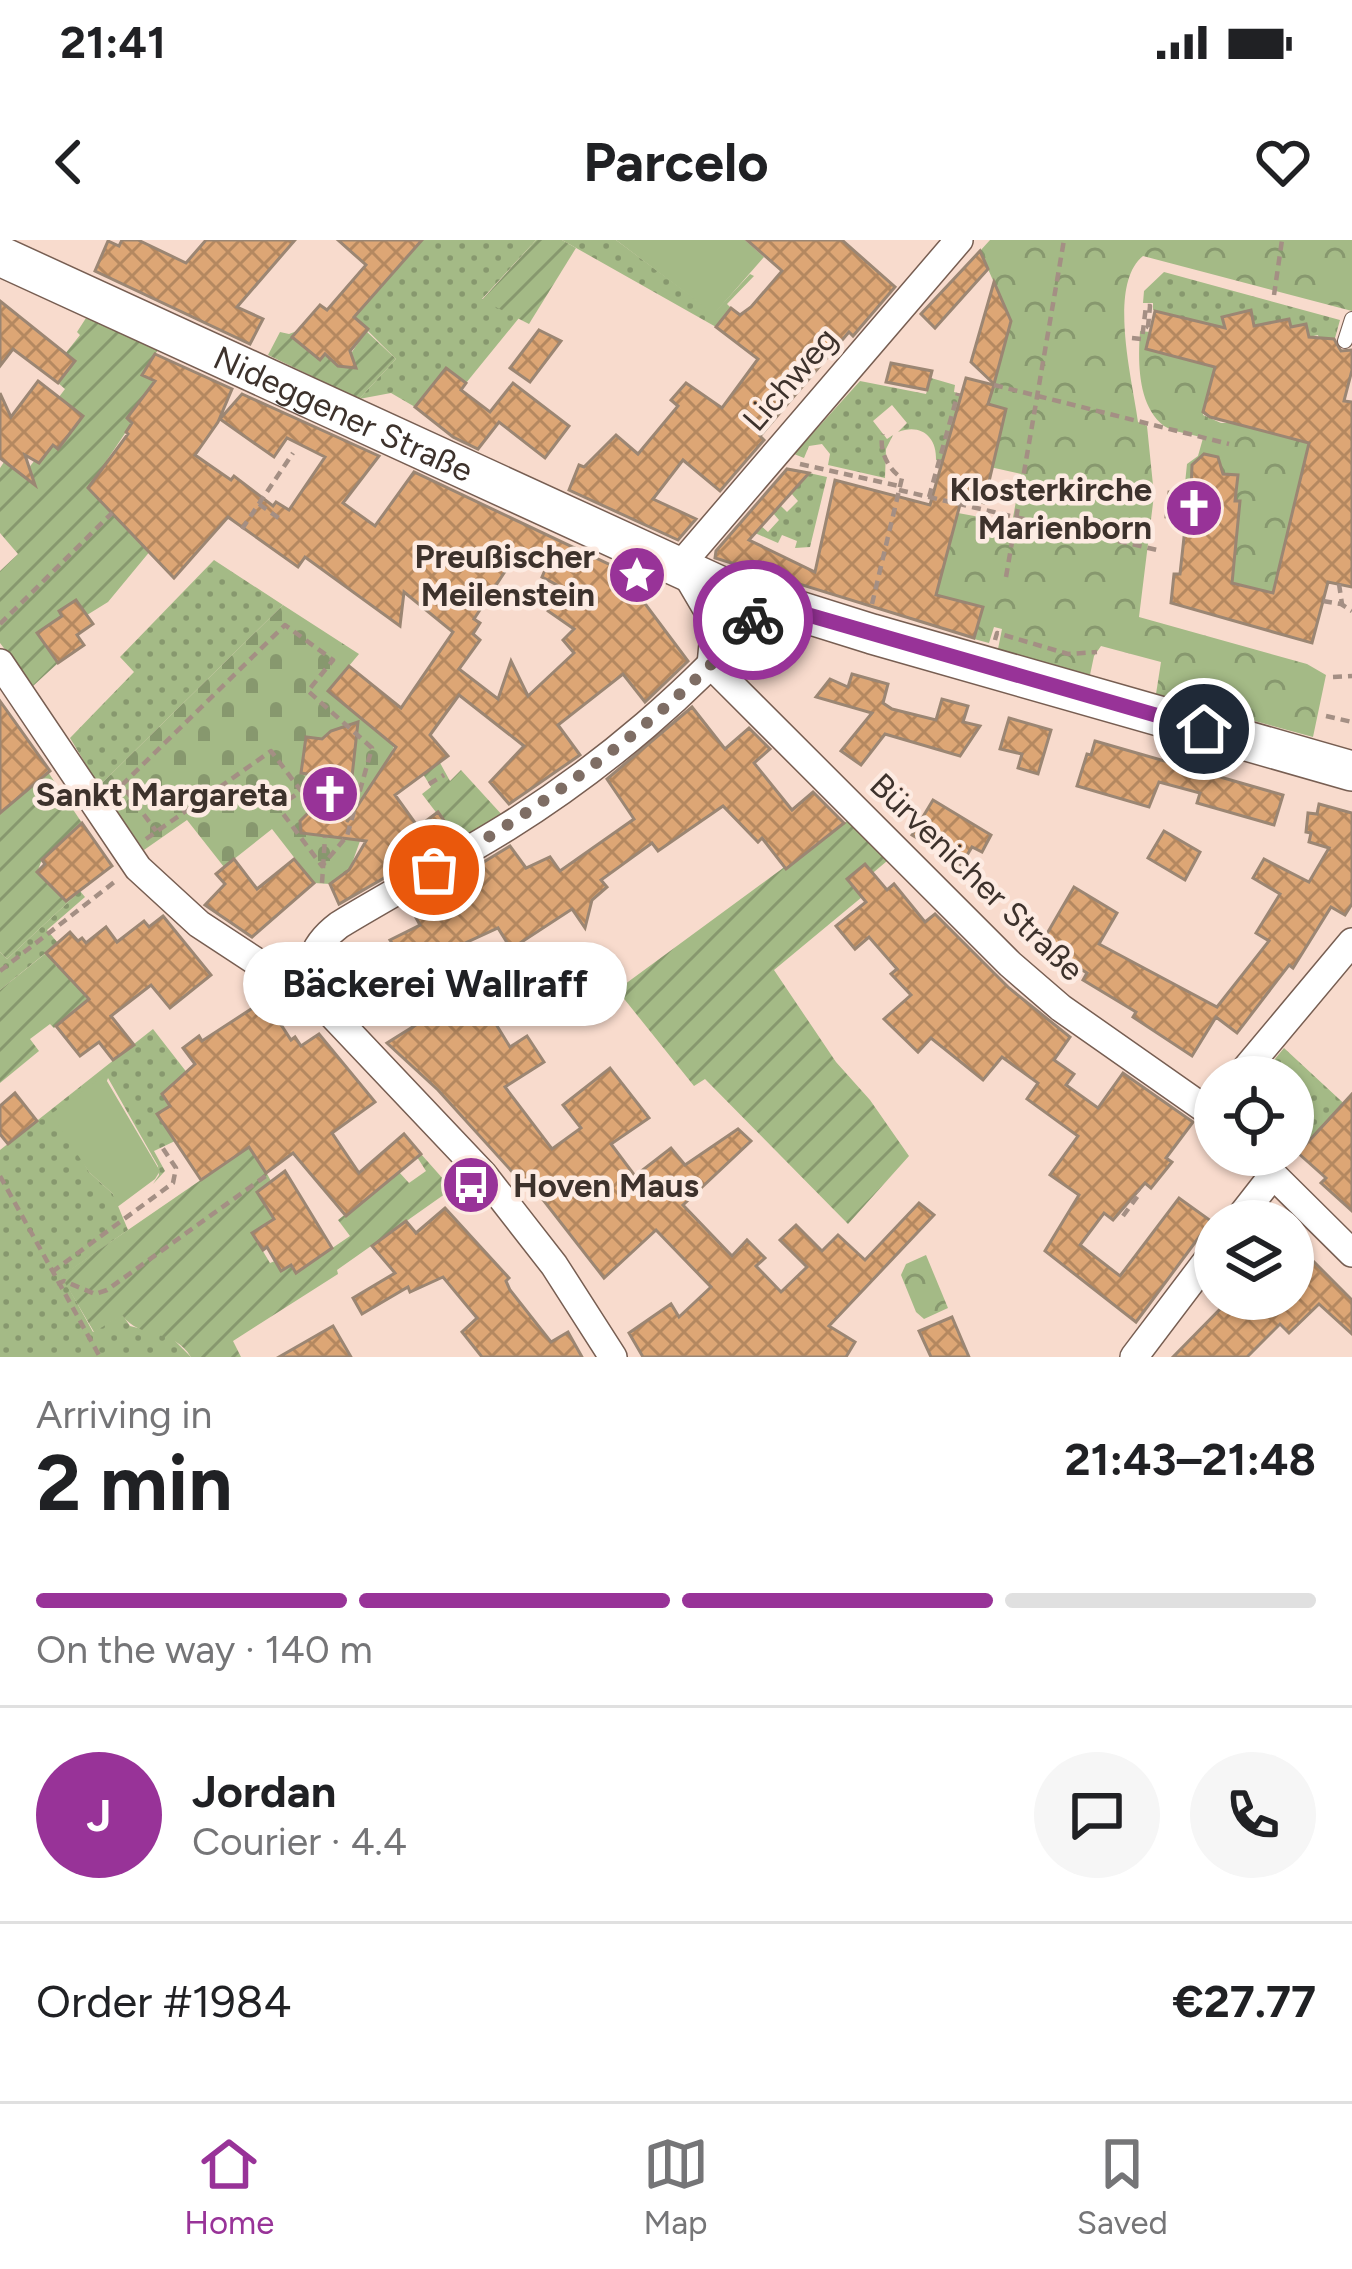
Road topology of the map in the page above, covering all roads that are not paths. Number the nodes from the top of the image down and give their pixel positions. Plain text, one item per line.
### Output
1 (958, 240) edge
2 (0, 256) edge
3 (1352, 319) edge
4 (1345, 341) dead end
5 (681, 570) junction
6 (767, 603) junction
7 (0, 663) edge
8 (711, 665) junction
9 (1352, 771) edge
10 (1352, 942) edge
11 (310, 970) junction
12 (1257, 1056) edge
13 (1194, 1098) edge
14 (1274, 1176) edge
15 (1352, 1253) edge
16 (1194, 1278) edge
17 (614, 1357) edge
18 (1134, 1357) edge

1 - 5 street, Lichweg
2 - 5 street, Nideggener Straße
3 - 4 lane
5 - 6 street, Nideggener Straße
5 - 8 street
6 - 8 street
6 - 9 street, Nideggener Straße
7 - 11 street
8 - 11 street
8 - 13 street, Bürvenicher Straße
10 - 12 street
11 - 17 street
14 - 15 street
16 - 18 street

